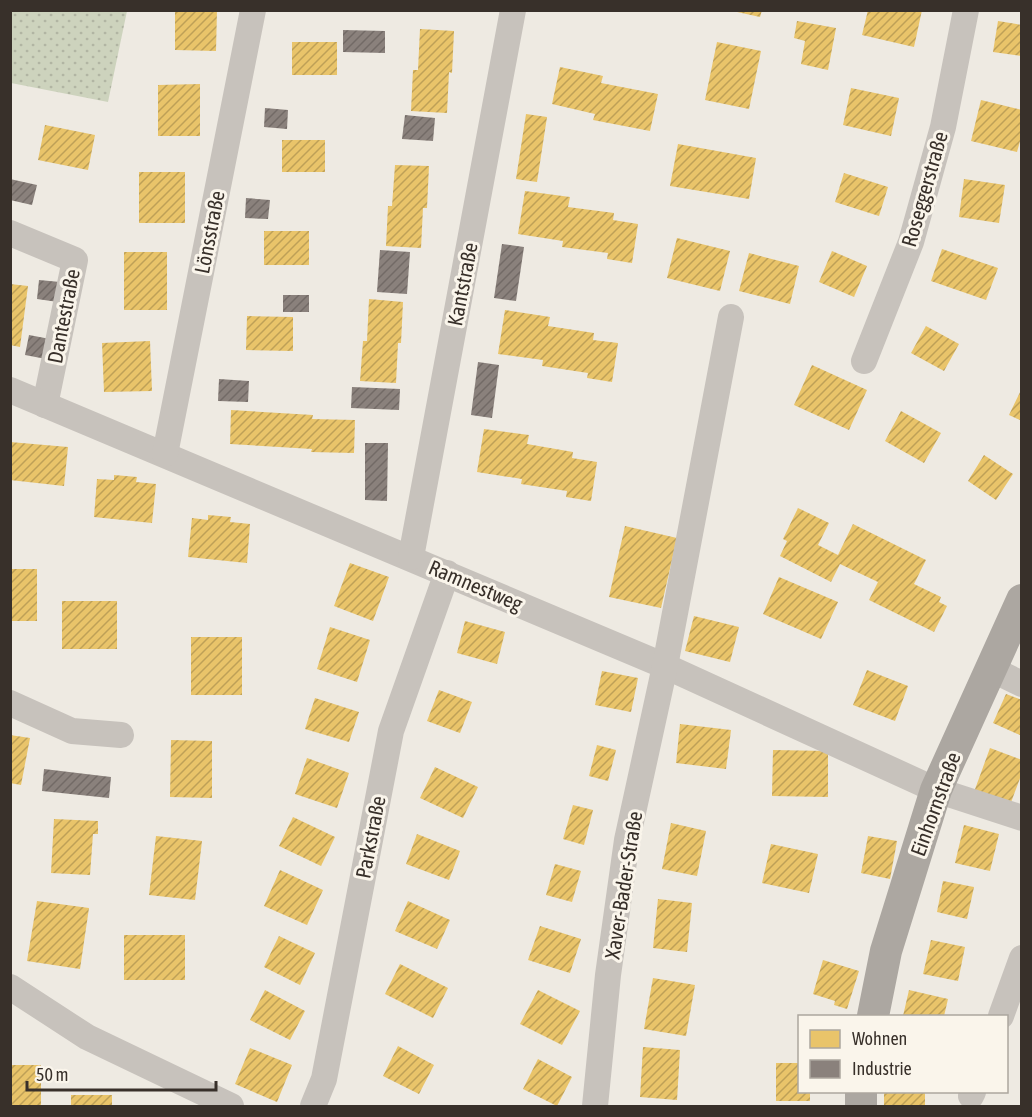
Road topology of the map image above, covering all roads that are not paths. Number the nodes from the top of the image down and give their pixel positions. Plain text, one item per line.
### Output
1 (253, 10) edge
2 (513, 10) edge
3 (966, 10) edge
4 (10, 233) edge
5 (731, 317) dead end
6 (864, 361) dead end
7 (10, 390) edge
8 (45, 405) junction
9 (165, 454) junction
10 (411, 557) junction
11 (447, 573) junction
12 (1022, 600) edge
13 (665, 666) junction
14 (991, 669) junction
15 (1022, 684) edge
16 (10, 703) edge
17 (121, 735) dead end
18 (936, 790) junction
19 (1022, 818) edge
20 (1022, 958) edge
21 (10, 987) edge
22 (1017, 988) edge
23 (873, 1015) edge
24 (1002, 1015) edge
25 (231, 1107) edge
26 (313, 1107) edge
27 (596, 1107) edge

1 - 9 street, Lönsstraße
2 - 10 street, Kantstraße
3 - 6 street, Roseggerstraße
4 - 8 street, Dantestraße
5 - 13 street, Xaver-Bader-Straße
7 - 8 street, Ramnestweg
8 - 9 street, Ramnestweg
9 - 10 street, Ramnestweg
10 - 11 street, Ramnestweg
11 - 13 street, Ramnestweg
11 - 26 street, Parkstraße
12 - 14 main road, Einhornstraße
13 - 18 street, Ramnestweg
13 - 27 street, Xaver-Bader-Straße
14 - 15 street
14 - 18 main road, Einhornstraße
16 - 17 street
18 - 19 street, Ramnestweg
18 - 23 main road, Einhornstraße
20 - 22 street
21 - 25 street
22 - 24 street

